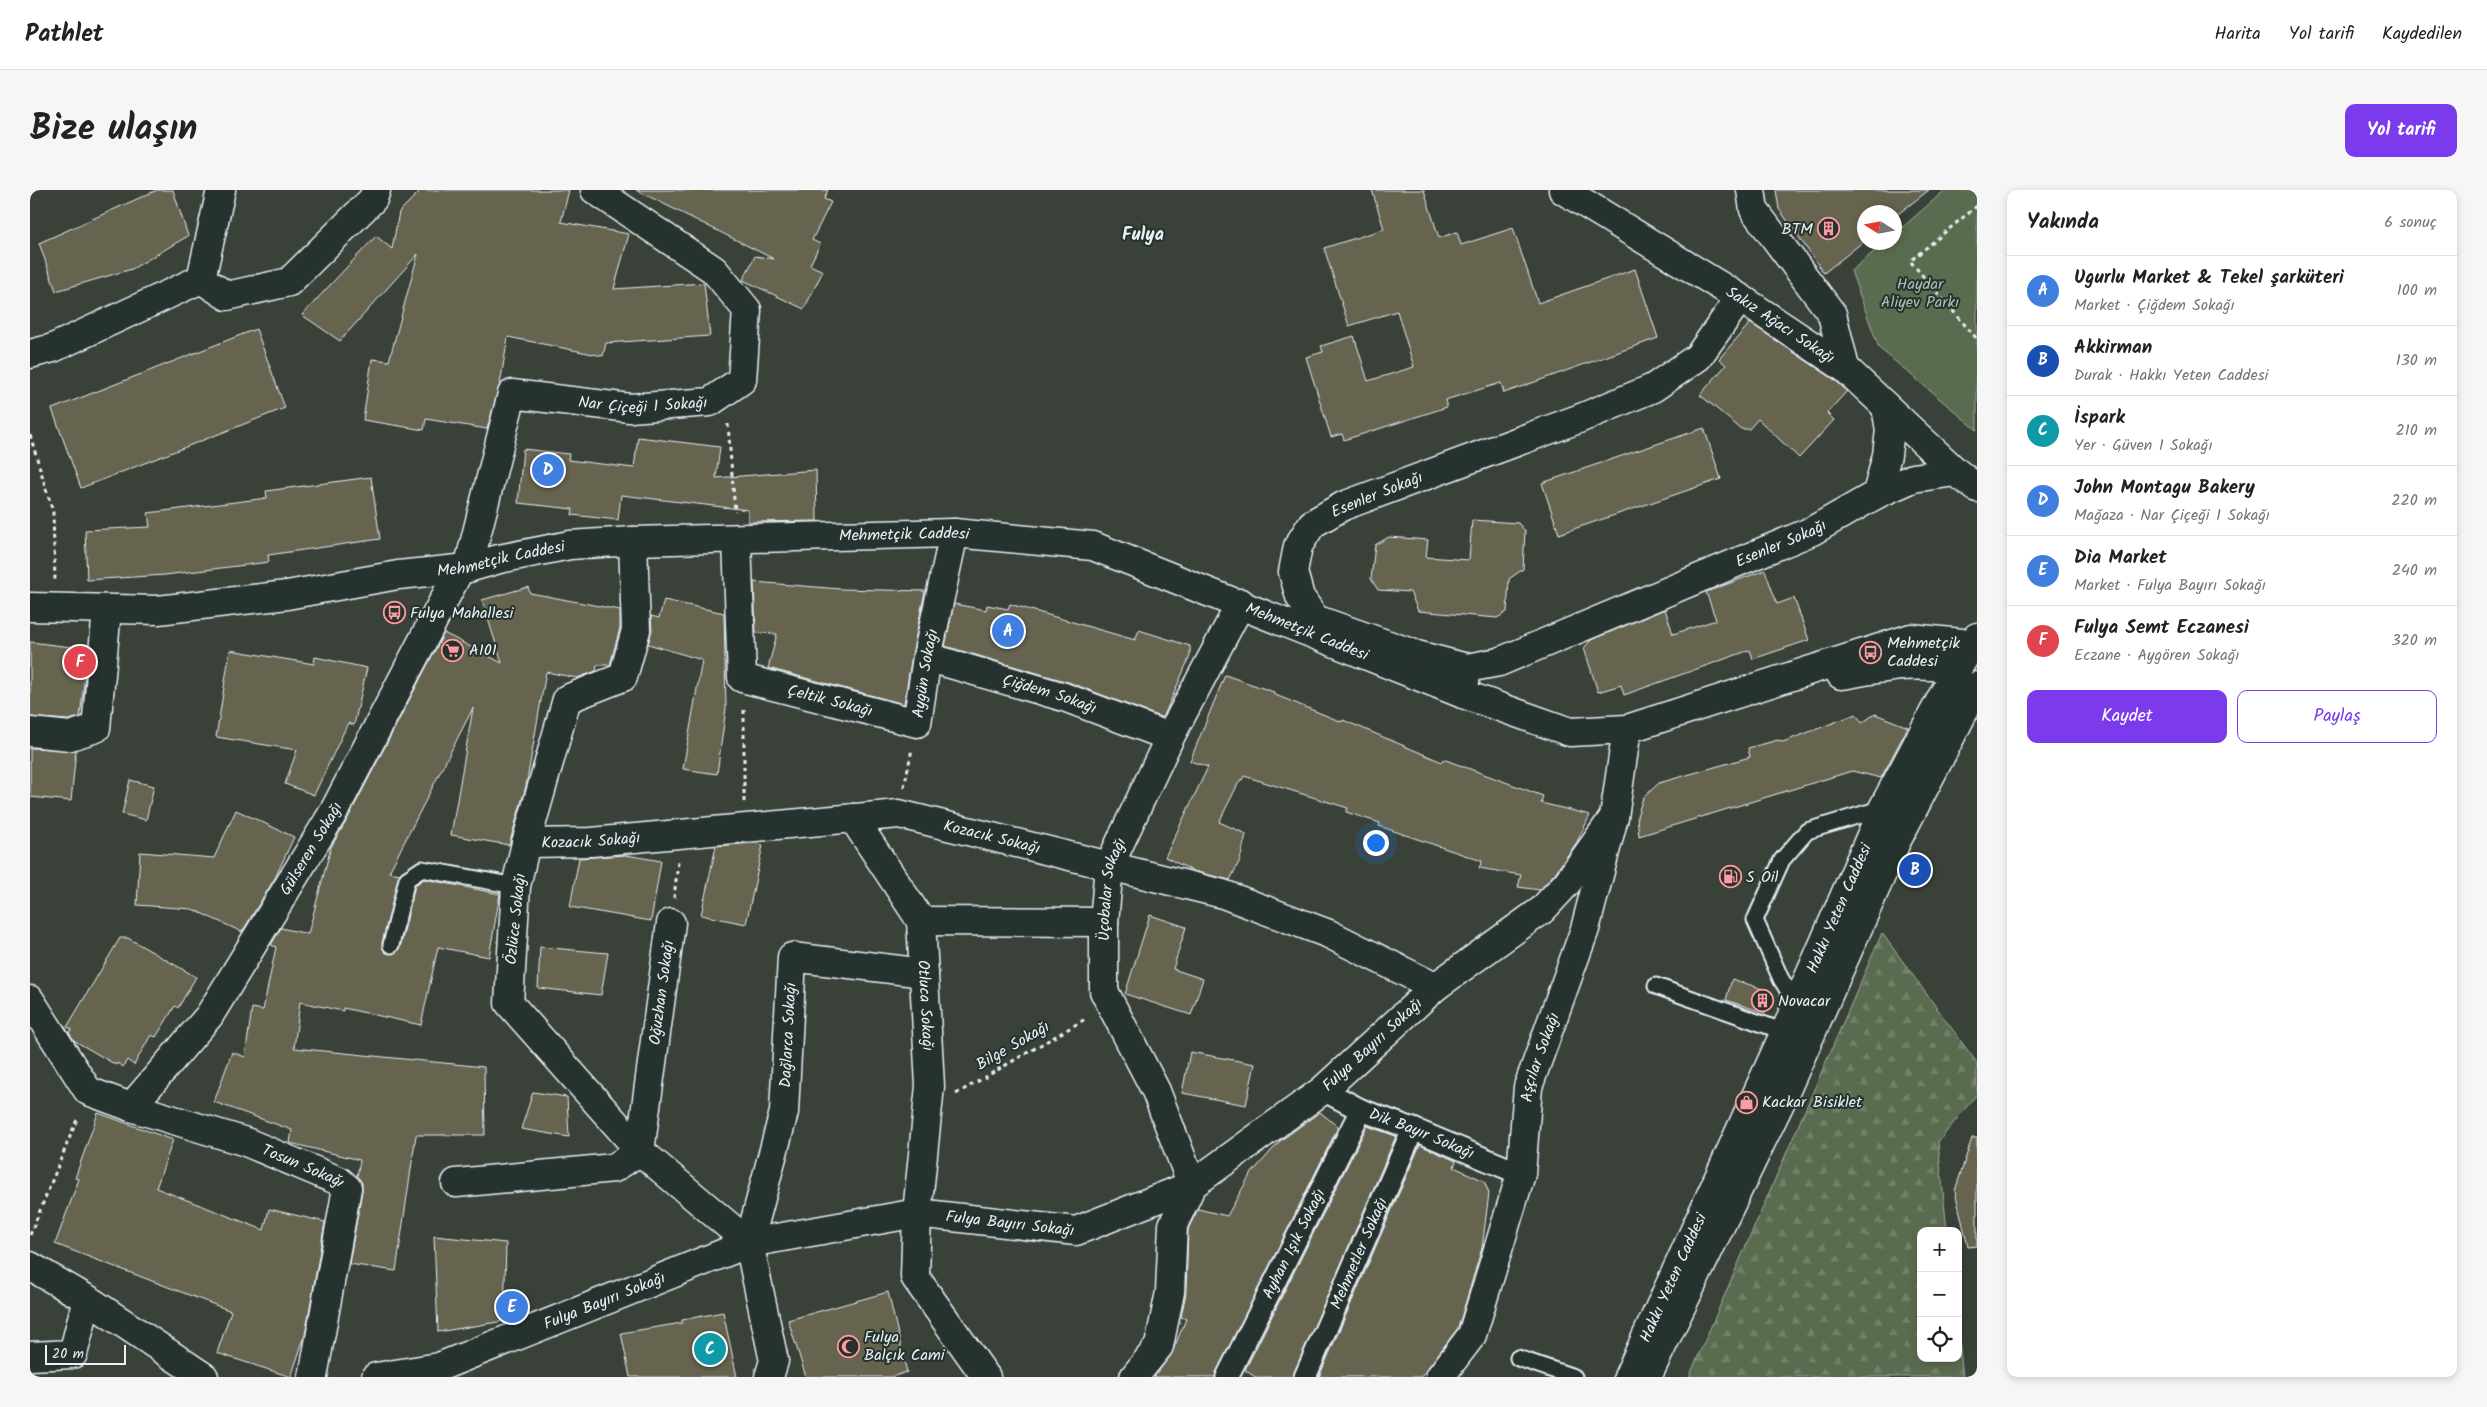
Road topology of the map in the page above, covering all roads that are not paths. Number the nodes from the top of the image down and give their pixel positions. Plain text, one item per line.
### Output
1 (221, 190) edge
2 (376, 190) edge
3 (595, 190) edge
4 (1563, 190) edge
5 (1751, 190) edge
6 (201, 279) junction
7 (1740, 298) junction
8 (30, 354) edge
9 (1845, 368) junction
10 (1886, 407) junction
11 (1956, 472) junction
12 (1977, 488) edge
13 (1877, 494) junction
14 (954, 533) junction
15 (737, 540) junction
16 (633, 541) junction
17 (464, 568) junction
18 (1242, 604) junction
19 (43, 608) edge
20 (107, 610) junction
21 (927, 657) junction
22 (1973, 657) edge
23 (1467, 668) junction
24 (1463, 694) junction
25 (917, 723) joint
26 (1627, 729) junction
27 (30, 732) edge
28 (1170, 737) junction
29 (1883, 808) junction
30 (1614, 817) junction
31 (853, 818) junction
32 (526, 843) junction
33 (1109, 866) junction
34 (516, 886) junction
35 (921, 921) junction
36 (1104, 922) junction
37 (671, 924) road end
38 (391, 945) dead end
39 (924, 973) junction
40 (1656, 986) dead end
41 (1435, 988) junction
42 (30, 1000) edge
43 (1796, 1005) junction
44 (1785, 1032) junction
45 (1322, 1090) junction
46 (131, 1107) junction
47 (1361, 1110) junction
48 (1413, 1129) junction
49 (640, 1151) junction
50 (1520, 1174) junction
51 (456, 1183) dead end
52 (1192, 1185) junction
53 (917, 1213) junction
54 (749, 1243) junction
55 (30, 1266) edge
56 (87, 1299) junction
57 (30, 1356) edge
58 (1518, 1358) dead end
59 (204, 1377) edge
60 (314, 1377) edge
61 (376, 1377) edge
62 (768, 1377) edge
63 (986, 1377) edge
64 (1134, 1377) edge
65 (1227, 1377) edge
66 (1305, 1377) edge
67 (1440, 1377) edge
68 (1574, 1377) edge
69 (1628, 1377) edge
70 (1647, 1377) edge

1 - 6 street
2 - 6 street
3 - 17 street, Nar Çiçeği 1 Sokağı
4 - 7 street, Sakız Ağacı Sokağı
5 - 9 street
6 - 8 street
7 - 9 street, Sakız Ağacı Sokağı
7 - 23 street, Esenler Sokağı
9 - 10 street, Sakız Ağacı Sokağı
10 - 11 street, Sakız Ağacı Sokağı
10 - 13 street
11 - 12 street, Sakız Ağacı Sokağı
11 - 13 street, Esenler Sokağı
13 - 23 street, Esenler Sokağı
14 - 15 street, Mehmetçik Caddesi
14 - 18 street, Mehmetçik Caddesi
14 - 21 street, Aygün Sokağı
15 - 16 street, Mehmetçik Caddesi
15 - 25 street, Çeltik Sokağı
16 - 17 street, Mehmetçik Caddesi
16 - 32 street, Özlüce Sokağı
17 - 20 street, Mehmetçik Caddesi
17 - 46 street, Gülseren Sokağı
18 - 24 street, Mehmetçik Caddesi
18 - 28 street, Üçobalar Sokağı
19 - 20 street, Mehmetçik Caddesi
20 - 27 street
21 - 25 street, Aygün Sokağı
21 - 28 street, Çiğdem Sokağı
22 - 26 street, Mehmetçik Caddesi
22 - 29 street, Hakkı Yeten Caddesi
22 - 70 street, Hakkı Yeten Caddesi
23 - 24 street
24 - 26 street, Mehmetçik Caddesi
26 - 30 street, Aşçılar Sokağı
28 - 33 street, Üçobalar Sokağı
29 - 43 street, Hakkı Yeten Caddesi
29 - 43 lane
30 - 41 street, Fulya Bayırı Sokağı
30 - 50 street, Aşçılar Sokağı
31 - 32 street, Kozacık Sokağı
31 - 33 street, Kozacık Sokağı
31 - 35 street
32 - 34 street, Özlüce Sokağı
33 - 36 street, Üçobalar Sokağı
33 - 41 street, Kozacık Sokağı
34 - 38 lane
34 - 49 street, Özlüce Sokağı
35 - 36 street
35 - 39 street, Otluca Sokağı
36 - 52 street, Üçobalar Sokağı
37 - 49 street, Oğuzhan Sokağı
39 - 53 street, Otluca Sokağı
39 - 54 street, Dağlarca Sokağı
40 - 44 lane
41 - 45 street, Fulya Bayırı Sokağı
42 - 46 street
43 - 44 street, Hakkı Yeten Caddesi
44 - 69 street, Hakkı Yeten Caddesi
45 - 47 street, Dik Bayır Sokağı
45 - 52 street, Fulya Bayırı Sokağı
46 - 60 street, Tosun Sokağı
47 - 48 street, Dik Bayır Sokağı
47 - 65 street, Ayhan Işık Sokağı
48 - 50 street, Dik Bayır Sokağı
48 - 66 street, Mehmetler Sokağı
49 - 51 street
49 - 54 street, Özlüce Sokağı
50 - 67 street, Aşçılar Sokağı
52 - 53 street, Fulya Bayırı Sokağı
52 - 64 street
53 - 54 street, Fulya Bayırı Sokağı
53 - 63 street
54 - 61 street, Fulya Bayırı Sokağı
54 - 62 street
55 - 56 street
56 - 57 street
56 - 59 street
58 - 68 lane

